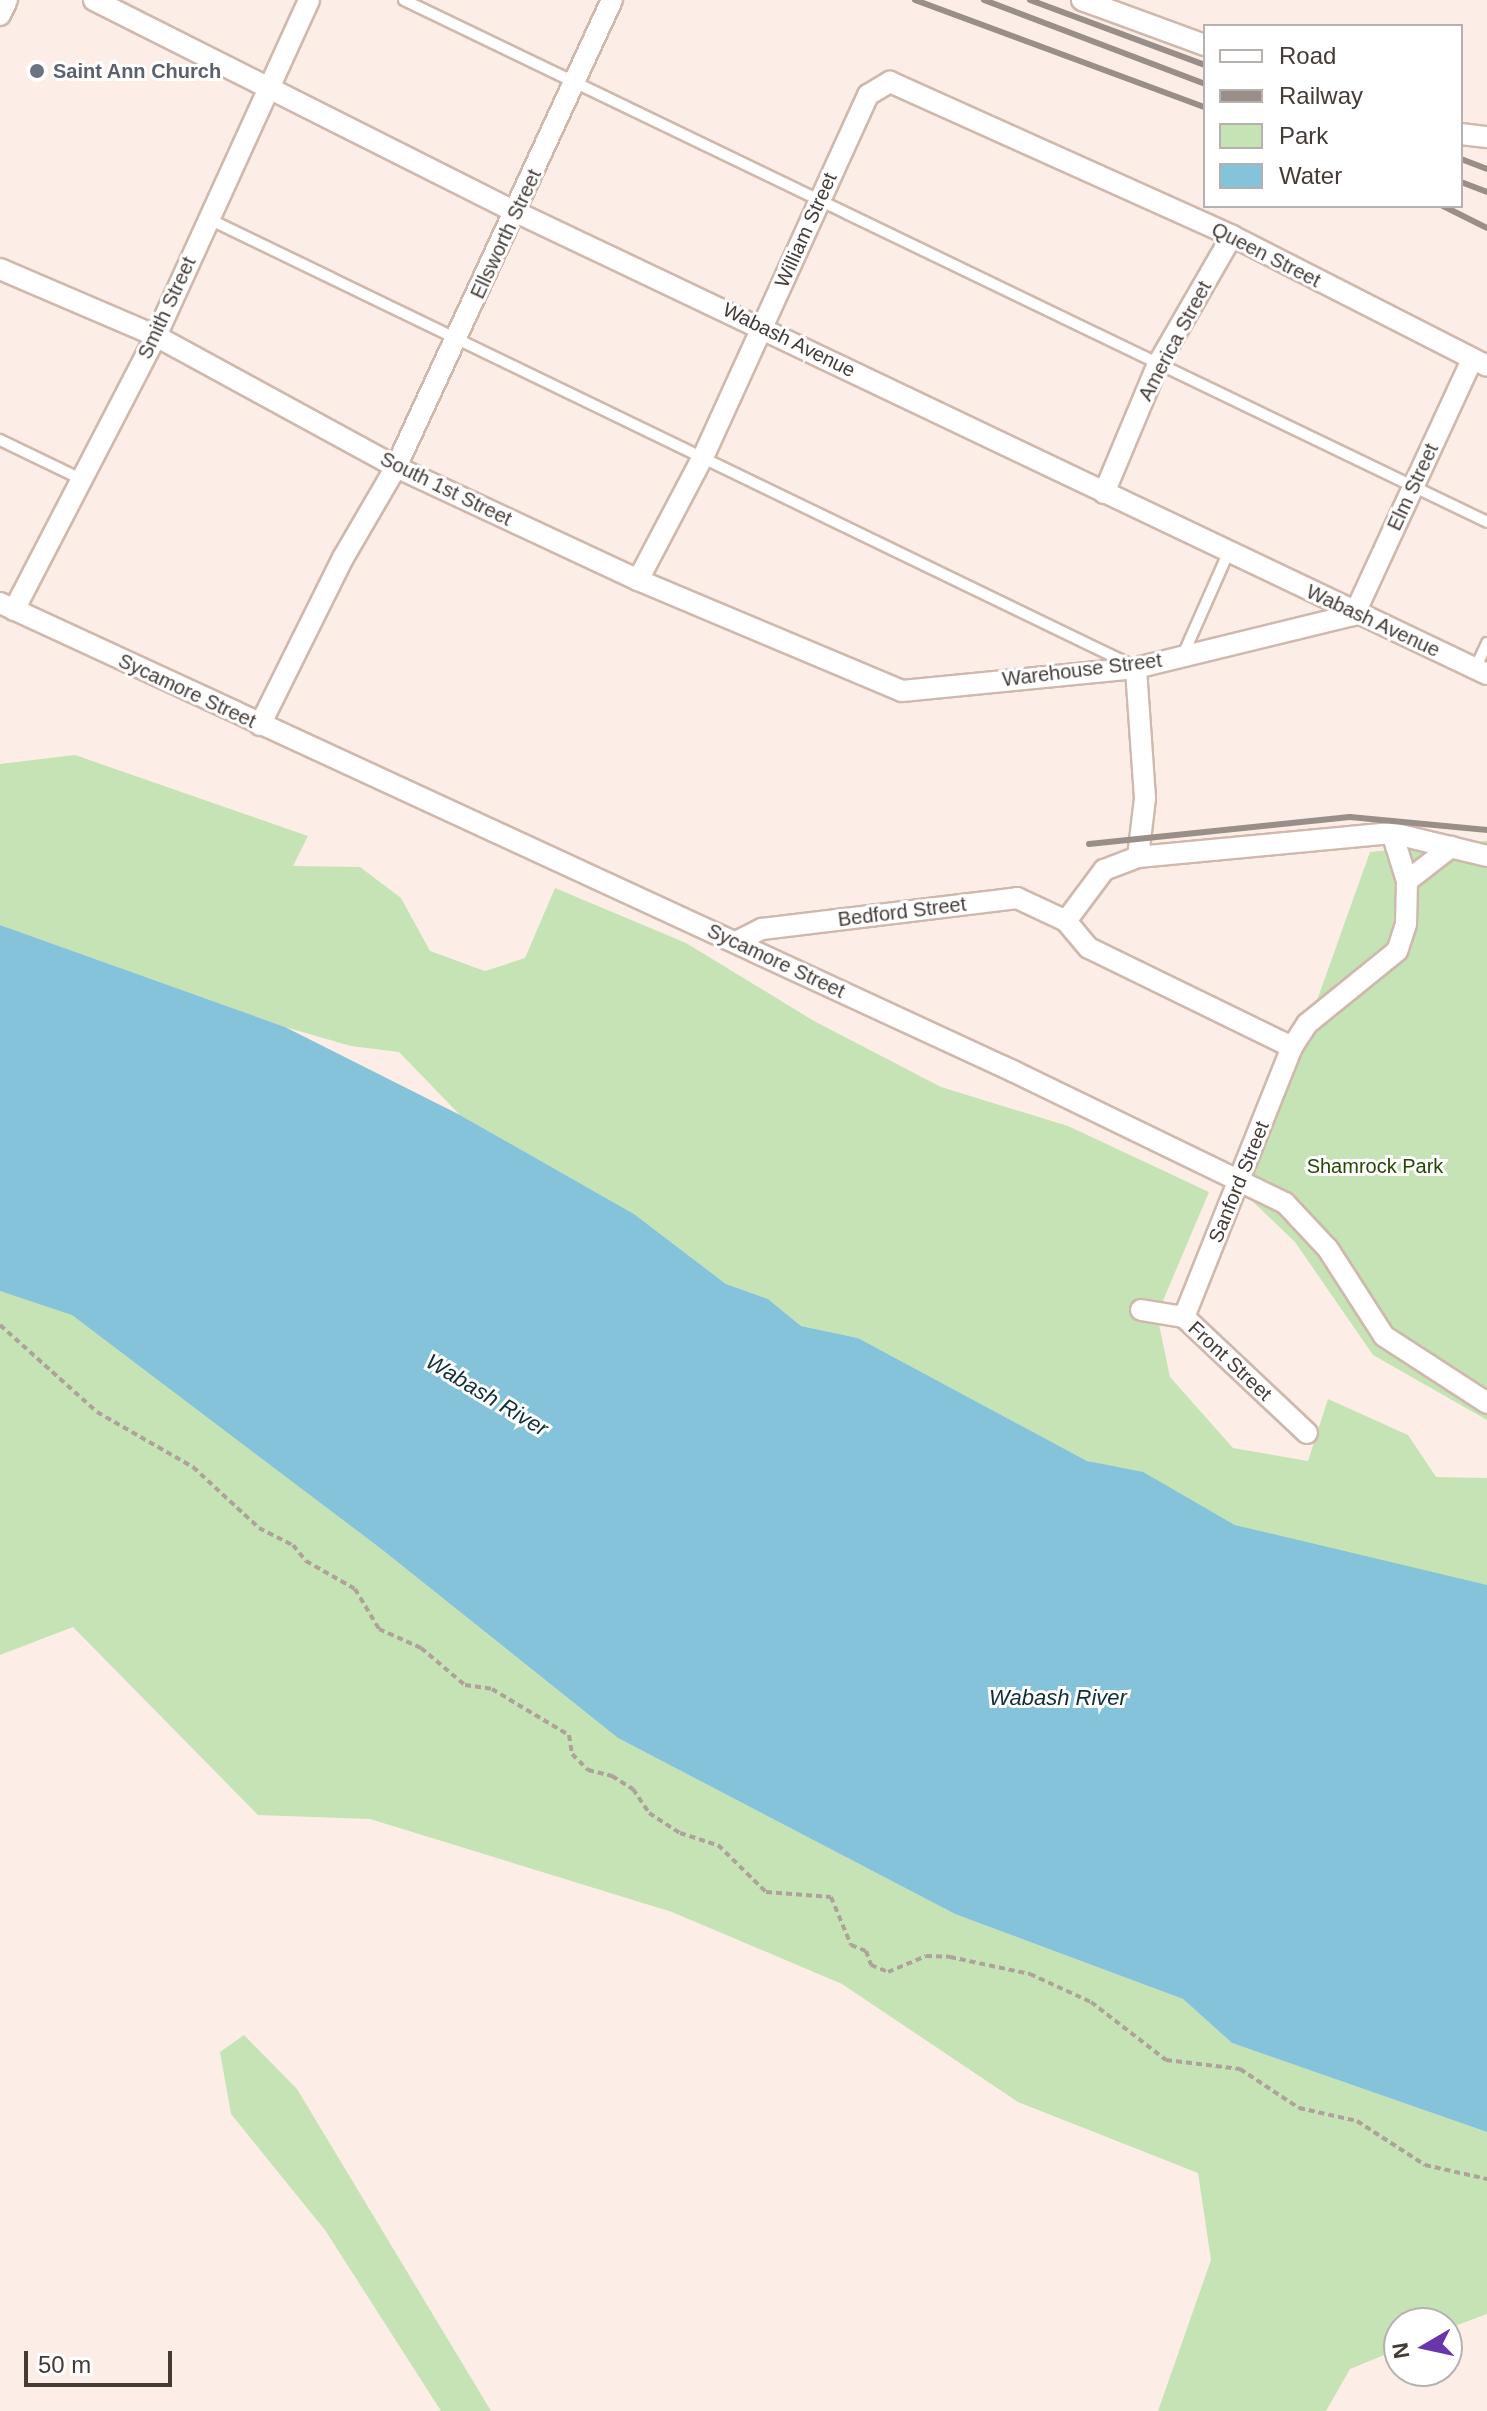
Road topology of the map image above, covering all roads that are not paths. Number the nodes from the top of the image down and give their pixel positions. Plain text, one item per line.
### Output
1 (7, 0) edge
2 (94, 0) edge
3 (309, 0) edge
4 (404, 0) edge
5 (612, 0) edge
6 (1082, 0) edge
7 (0, 15) edge
8 (1203, 44) edge
9 (577, 82) junction
10 (268, 87) junction
11 (912, 88) joint
12 (1463, 134) edge
13 (1487, 137) edge
14 (819, 200) junction
15 (516, 212) junction
16 (208, 219) junction
17 (1232, 236) junction
18 (0, 269) edge
19 (763, 327) junction
20 (156, 336) junction
21 (457, 338) junction
22 (1479, 363) edge
23 (1158, 364) junction
24 (0, 440) edge
25 (704, 455) junction
26 (396, 467) junction
27 (81, 479) junction
28 (1413, 486) junction
29 (1104, 493) junction
30 (1487, 522) edge
31 (1229, 551) junction
32 (638, 580) junction
33 (7, 606) edge
34 (1354, 615) junction
35 (1487, 643) edge
36 (1182, 656) junction
37 (1136, 668) junction
38 (1481, 672) edge
39 (902, 691) joint
40 (260, 725) junction
41 (1392, 833) junction
42 (1451, 847) junction
43 (1487, 856) edge
44 (1138, 857) junction
45 (1407, 881) junction
46 (1066, 921) junction
47 (736, 942) junction
48 (1292, 1047) junction
49 (1240, 1181) junction
50 (1141, 1310) dead end
51 (1184, 1317) junction
52 (1487, 1403) edge
53 (1307, 1433) dead end

1 - 7 street
2 - 10 street, Wabash Avenue
3 - 10 street, Smith Street
4 - 9 lane
5 - 9 street, Ellsworth Street
6 - 8 street
9 - 14 lane
9 - 15 street, Ellsworth Street
10 - 15 street, Wabash Avenue
10 - 16 street, Smith Street
11 - 14 street, William Street
11 - 17 street, Queen Street
12 - 13 street
14 - 19 street, William Street
14 - 23 lane
15 - 19 street, Wabash Avenue
15 - 21 street, Ellsworth Street
16 - 20 street, Smith Street
16 - 21 lane
17 - 22 street, Queen Street
17 - 23 street, America Street
18 - 20 street, South 1st Street
19 - 25 street, William Street
19 - 29 street, Wabash Avenue
20 - 26 street, South 1st Street
20 - 27 street, Smith Street
21 - 25 lane
21 - 26 street, Ellsworth Street
22 - 28 street, Elm Street
23 - 28 lane
23 - 29 street, America Street
24 - 27 lane
25 - 32 street, William Street
25 - 37 lane
26 - 32 street, South 1st Street
26 - 40 street
27 - 33 street, Smith Street
28 - 30 lane
28 - 34 street, Elm Street
29 - 31 street, Wabash Avenue
31 - 34 street, Wabash Avenue
31 - 36 lane
32 - 39 street, South 1st Street
33 - 40 street, Sycamore Street
34 - 36 street, Warehouse Street
34 - 38 street, Wabash Avenue
35 - 38 lane
36 - 37 street, Warehouse Street
37 - 39 street, Warehouse Street
37 - 44 street
40 - 47 street, Sycamore Street
41 - 42 street
41 - 44 street
41 - 45 street, Sanford Street
42 - 43 street
42 - 45 street
44 - 46 street
45 - 48 street, Sanford Street
46 - 47 street, Bedford Street
46 - 48 street, Bedford Street
47 - 49 street, Sycamore Street
48 - 49 street, Sanford Street
49 - 51 street, Sanford Street
49 - 52 street, Sycamore Street
50 - 51 street, Front Street
51 - 53 street, Front Street

